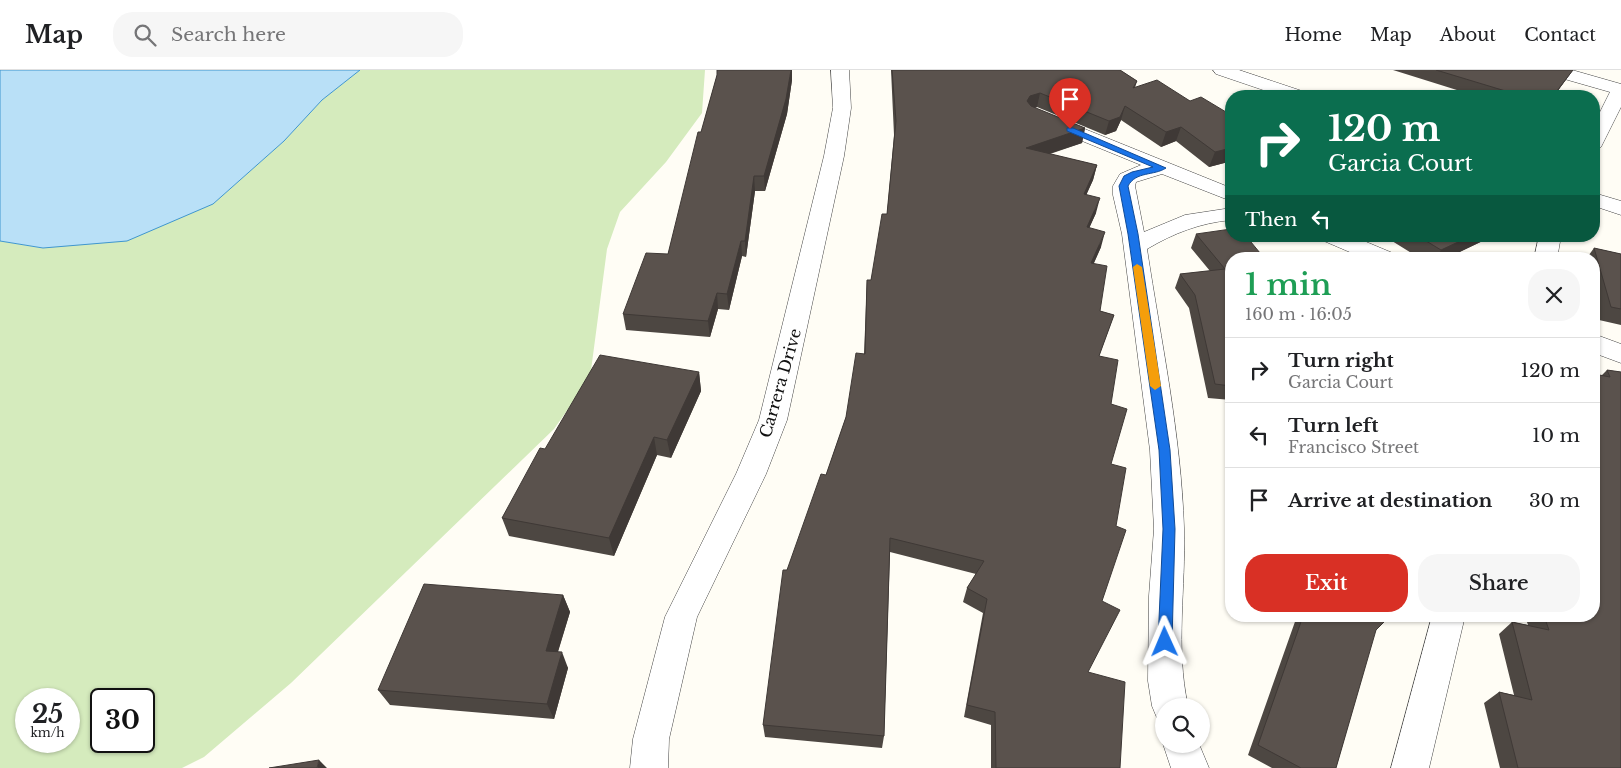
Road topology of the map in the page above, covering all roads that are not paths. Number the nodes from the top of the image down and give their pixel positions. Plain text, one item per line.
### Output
1 (840, 70) edge
2 (1222, 70) edge
3 (1552, 70) edge
4 (1280, 90) edge
5 (1620, 90) edge
6 (1036, 115) edge
7 (1600, 131) edge
8 (1162, 168) junction
9 (1225, 193) edge
10 (1600, 200) edge
11 (1621, 208) edge
12 (1225, 215) edge
13 (1346, 242) edge
14 (1134, 246) junction
15 (1370, 252) edge
16 (1600, 346) edge
17 (1621, 354) edge
18 (1447, 622) edge
19 (1168, 698) edge
20 (1184, 753) edge
21 (650, 768) edge
22 (1190, 768) edge
23 (1410, 768) edge

1 - 21 street, Carrera Drive
2 - 4 street
3 - 5 street
5 - 7 street
6 - 8 street
8 - 9 street
8 - 14 street
10 - 11 street
12 - 14 street
13 - 15 street
14 - 19 street
16 - 17 street
18 - 23 street
20 - 22 street

